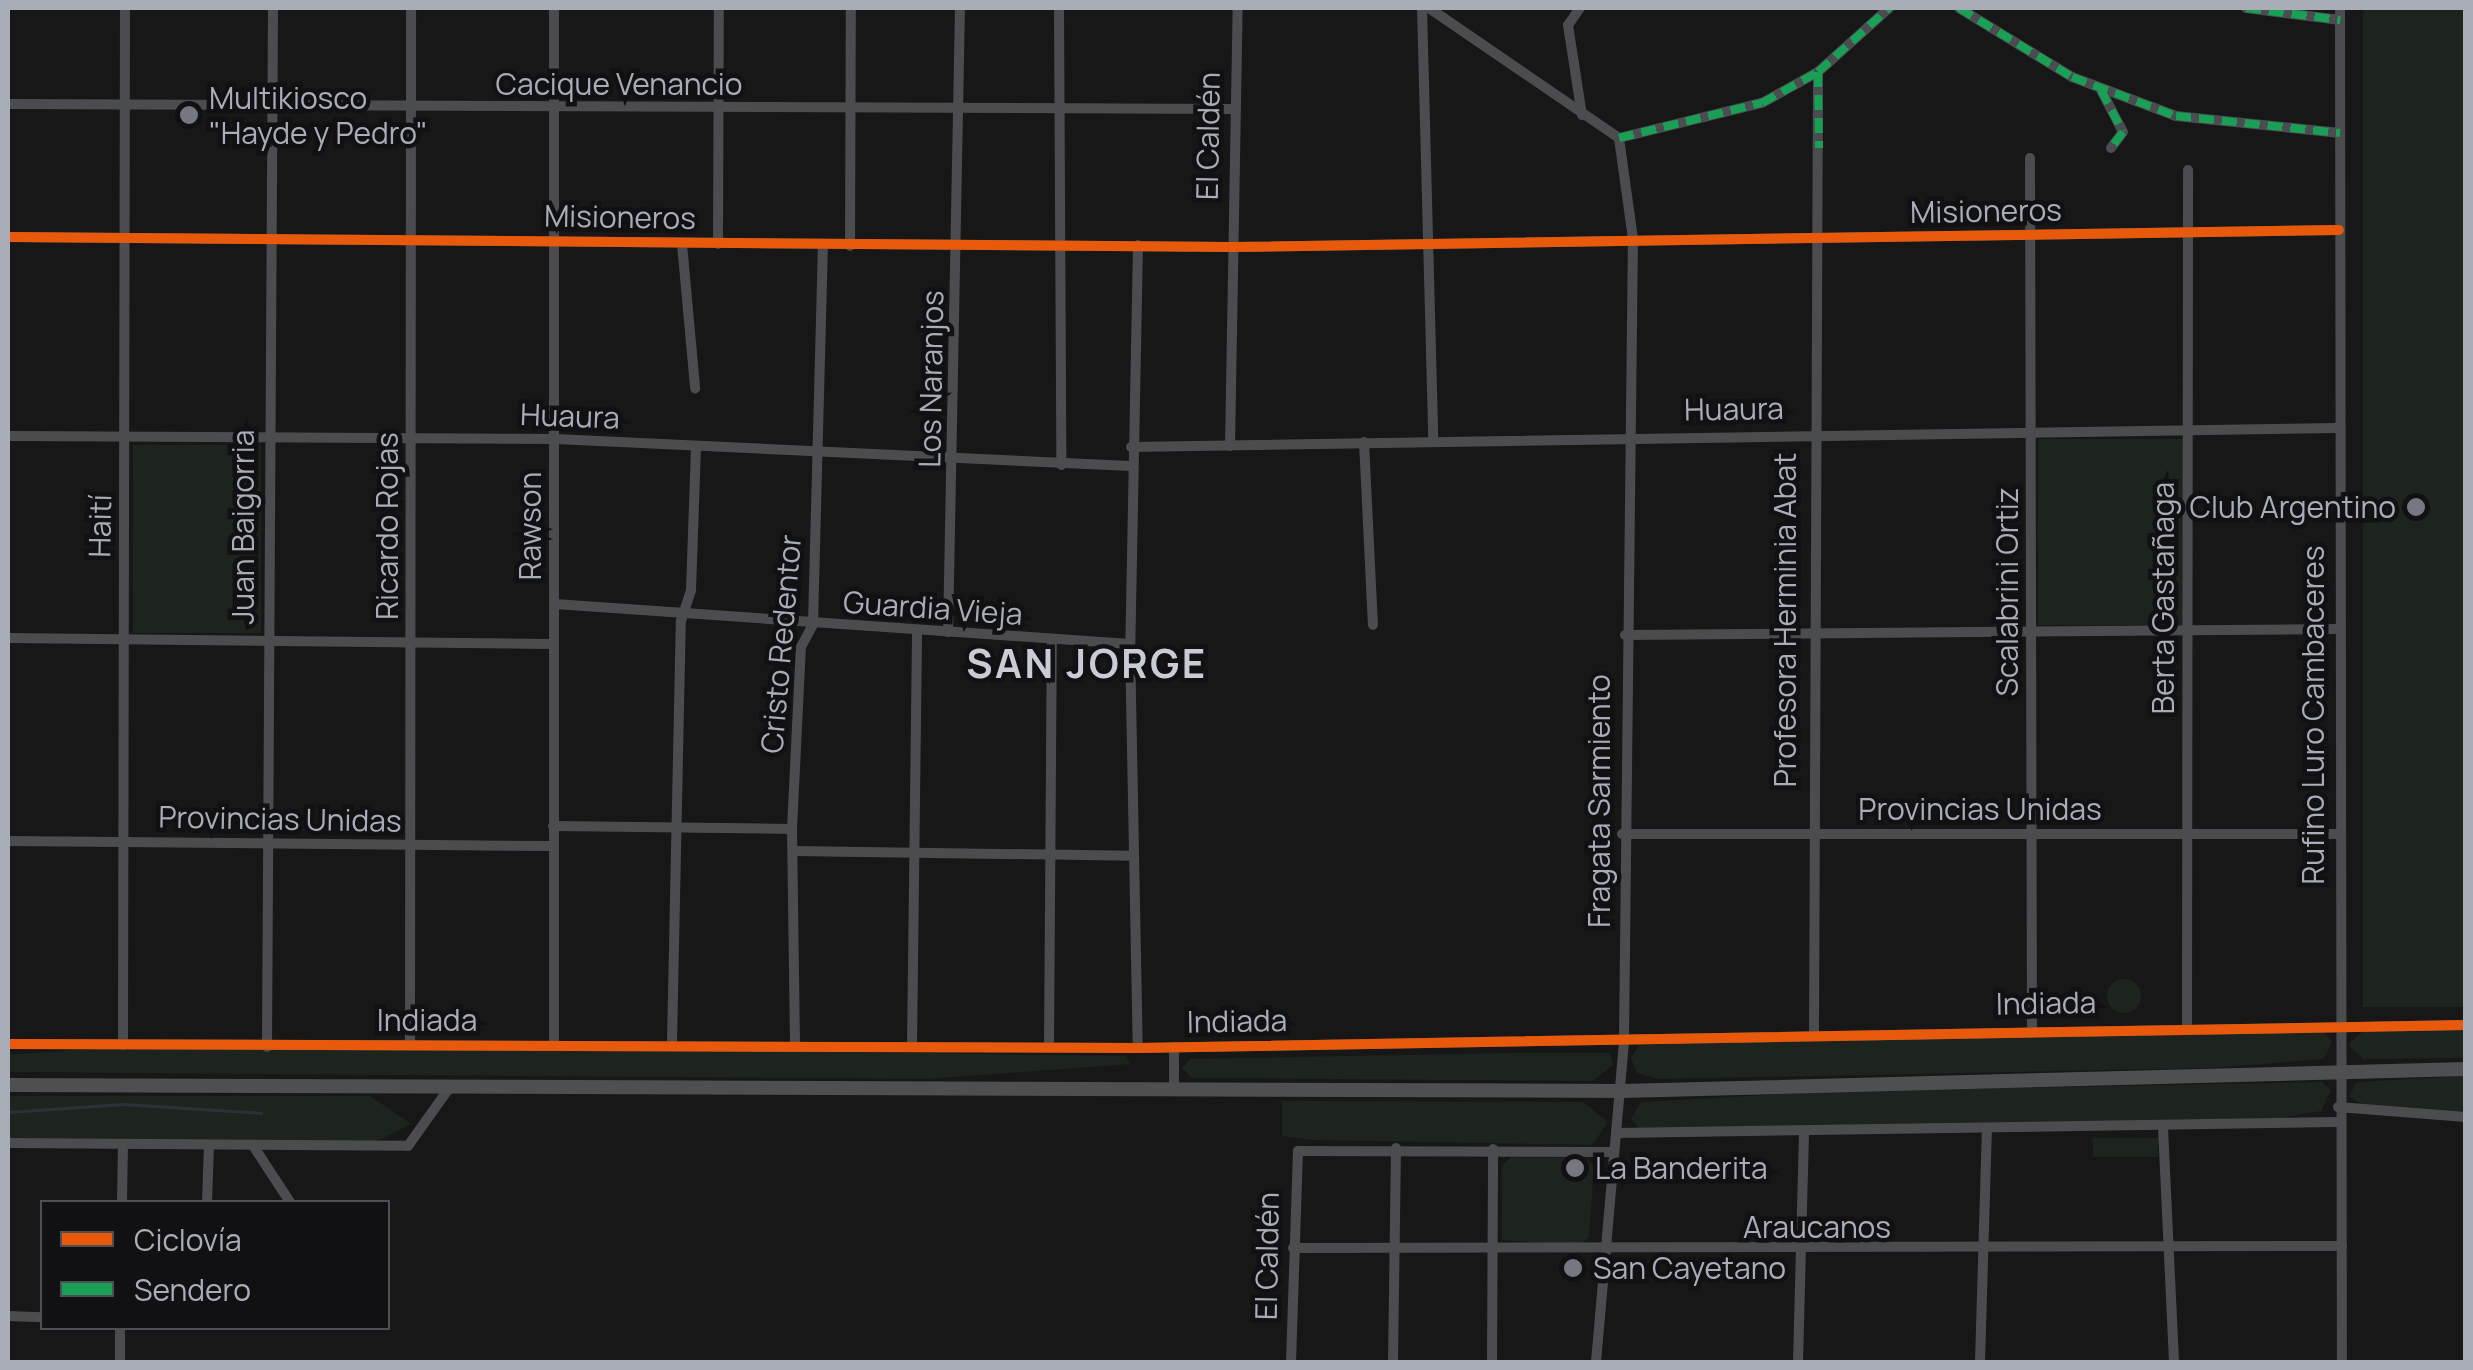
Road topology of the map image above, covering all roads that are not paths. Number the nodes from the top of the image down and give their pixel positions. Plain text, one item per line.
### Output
1 (125, 8) edge
2 (273, 8) edge
3 (411, 8) edge
4 (554, 8) edge
5 (719, 8) edge
6 (851, 8) edge
7 (960, 8) edge
8 (1059, 8) edge
9 (1238, 8) edge
10 (1426, 8) edge
11 (1580, 8) edge
12 (1889, 8) edge
13 (1959, 8) edge
14 (2246, 8) edge
15 (2340, 14) edge
16 (1818, 72) junction
17 (2101, 90) junction
18 (8, 104) edge
19 (125, 106) junction
20 (270, 107) junction
21 (411, 108) junction
22 (720, 108) junction
23 (850, 108) junction
24 (960, 109) junction
25 (1056, 109) junction
26 (1231, 109) junction
27 (552, 110) junction
28 (1582, 115) junction
29 (2340, 134) junction
30 (1619, 138) junction
31 (2111, 148) dead end
32 (2030, 158) dead end
33 (2188, 170) dead end
34 (2339, 230) junction
35 (2031, 235) junction
36 (2189, 235) junction
37 (1811, 237) junction
38 (8, 238) edge
39 (129, 238) junction
40 (270, 238) junction
41 (412, 239) junction
42 (1633, 239) junction
43 (556, 242) junction
44 (1434, 242) junction
45 (682, 244) junction
46 (718, 244) junction
47 (959, 244) junction
48 (1060, 245) junction
49 (1138, 245) junction
50 (850, 246) junction
51 (823, 247) junction
52 (1232, 247) junction
53 (695, 388) dead end
54 (2338, 428) junction
55 (1810, 434) junction
56 (2188, 434) junction
57 (8, 436) edge
58 (1625, 436) junction
59 (2033, 436) junction
60 (126, 437) junction
61 (268, 438) junction
62 (412, 438) junction
63 (555, 439) junction
64 (1433, 441) junction
65 (1364, 442) junction
66 (696, 446) junction
67 (1230, 446) junction
68 (1131, 447) junction
69 (820, 453) junction
70 (954, 463) junction
71 (1061, 465) junction
72 (1130, 466) junction
73 (555, 604) junction
74 (686, 607) junction
75 (812, 624) junction
76 (1374, 625) dead end
77 (2338, 629) junction
78 (2189, 630) junction
79 (948, 632) junction
80 (2032, 632) junction
81 (917, 634) junction
82 (1810, 634) junction
83 (1625, 636) junction
84 (8, 638) edge
85 (123, 640) junction
86 (268, 642) junction
87 (412, 642) junction
88 (1052, 642) junction
89 (554, 644) junction
90 (1130, 644) junction
91 (553, 826) junction
92 (676, 828) junction
93 (792, 830) junction
94 (1622, 834) junction
95 (1809, 834) junction
96 (2030, 834) junction
97 (2186, 834) junction
98 (2338, 834) junction
99 (8, 842) edge
100 (124, 843) junction
101 (267, 844) junction
102 (408, 846) junction
103 (553, 846) junction
104 (792, 852) junction
105 (915, 852) junction
106 (1050, 854) junction
107 (1132, 856) junction
108 (2466, 1024) edge
109 (2186, 1026) junction
110 (2032, 1028) junction
111 (2339, 1030) junction
112 (1814, 1033) junction
113 (1624, 1039) junction
114 (672, 1042) junction
115 (8, 1044) edge
116 (123, 1044) junction
117 (410, 1044) junction
118 (554, 1044) junction
119 (796, 1044) junction
120 (267, 1046) junction
121 (912, 1046) junction
122 (1048, 1047) junction
123 (1174, 1047) junction
124 (1138, 1048) junction
125 (2466, 1069) edge
126 (2339, 1070) junction
127 (8, 1084) edge
128 (450, 1086) junction
129 (1174, 1090) junction
130 (1622, 1091) junction
131 (2338, 1107) junction
132 (2466, 1117) edge
133 (2337, 1122) junction
134 (1987, 1128) junction
135 (2163, 1128) junction
136 (1616, 1133) junction
137 (1804, 1133) junction
138 (8, 1143) edge
139 (123, 1145) junction
140 (209, 1146) junction
141 (254, 1147) junction
142 (1396, 1148) junction
143 (1494, 1150) junction
144 (1610, 1152) junction
145 (122, 1200) edge
146 (207, 1200) edge
147 (289, 1200) edge
148 (2342, 1246) junction
149 (1292, 1248) junction
150 (2167, 1248) junction
151 (1390, 1250) junction
152 (1602, 1250) junction
153 (1981, 1250) junction
154 (1495, 1252) junction
155 (1800, 1254) junction
156 (8, 1316) edge
157 (40, 1316) edge
158 (120, 1330) edge
159 (120, 1362) edge
160 (1291, 1362) edge
161 (1393, 1362) edge
162 (1492, 1362) edge
163 (1596, 1362) edge
164 (1798, 1362) edge
165 (1980, 1362) edge
166 (2174, 1362) edge
167 (2342, 1362) edge

1 - 19 street, Haití
2 - 20 street, Juan Baigorria
3 - 21 street, Ricardo Rojas
4 - 27 street, Rawson
5 - 22 street
6 - 23 street
7 - 24 street, Los Naranjos
8 - 25 street
9 - 26 street, El Caldén
10 - 28 street
10 - 44 street
11 - 28 street
12 - 16 street
13 - 17 street
14 - 15 street
15 - 29 street, Rufino Luro Cambaceres
16 - 30 street
16 - 37 street, Profesora Herminia Abat
17 - 29 street
17 - 31 street
18 - 19 street, Cacique Venancio
19 - 20 street, Cacique Venancio
19 - 39 street, Haití
20 - 21 street, Cacique Venancio
20 - 40 street, Juan Baigorria
21 - 27 street, Cacique Venancio
21 - 41 street, Ricardo Rojas
22 - 23 street, Cacique Venancio
22 - 27 street, Cacique Venancio
22 - 46 street
23 - 24 street, Cacique Venancio
23 - 50 street
24 - 25 street, Cacique Venancio
24 - 47 street, Los Naranjos
25 - 26 street, Cacique Venancio
25 - 48 street
26 - 52 street, El Caldén
27 - 43 street, Rawson
28 - 30 street
29 - 34 street, Rufino Luro Cambaceres
30 - 42 street, Fragata Sarmiento
32 - 35 street, Scalabrini Ortiz
33 - 36 street, Berta Gastañaga
34 - 36 street, Misioneros
34 - 54 street, Rufino Luro Cambaceres
35 - 36 street, Misioneros
35 - 37 street, Misioneros
35 - 59 street, Scalabrini Ortiz
36 - 56 street, Berta Gastañaga
37 - 42 street, Misioneros
37 - 55 street, Profesora Herminia Abat
38 - 39 street, Misioneros
39 - 40 street, Misioneros
39 - 60 street, Haití
40 - 41 street, Misioneros
40 - 61 street, Juan Baigorria
41 - 43 street, Misioneros
41 - 62 street, Ricardo Rojas
42 - 44 street, Misioneros
42 - 58 street, Fragata Sarmiento
43 - 45 street, Misioneros
43 - 63 street, Rawson
44 - 52 street, Misioneros
44 - 64 street
45 - 46 street, Misioneros
45 - 53 street
46 - 51 street, Misioneros
47 - 48 street, Misioneros
47 - 50 street, Misioneros
47 - 70 street, Los Naranjos
48 - 49 street, Misioneros
48 - 71 street
49 - 52 street, Misioneros
49 - 68 street
50 - 51 street, Misioneros
51 - 69 street, Cristo Redentor
52 - 67 street, El Caldén
54 - 56 street, Huaura
54 - 77 street, Rufino Luro Cambaceres
55 - 58 street, Huaura
55 - 59 street, Huaura
55 - 82 street, Profesora Herminia Abat
56 - 59 street, Huaura
56 - 78 street, Berta Gastañaga
57 - 60 street, Huaura
58 - 64 street, Huaura
58 - 83 street, Fragata Sarmiento
59 - 80 street, Scalabrini Ortiz
60 - 61 street, Huaura
60 - 85 street, Haití
61 - 62 street, Huaura
61 - 86 street, Juan Baigorria
62 - 63 street, Huaura
62 - 87 street, Ricardo Rojas
63 - 66 street, Huaura
63 - 73 street, Rawson
64 - 65 street, Huaura
65 - 67 street, Huaura
65 - 76 street
66 - 69 street, Huaura
66 - 74 street
67 - 68 street, Huaura
68 - 72 street
69 - 70 street, Huaura
69 - 75 street, Cristo Redentor
70 - 71 street, Huaura
70 - 79 street, Los Naranjos
71 - 72 street, Huaura
72 - 90 street
73 - 74 street, Guardia Vieja
73 - 89 street, Rawson
74 - 75 street, Guardia Vieja
74 - 92 street
75 - 81 street, Guardia Vieja
75 - 93 street, Cristo Redentor
77 - 78 street
77 - 98 street, Rufino Luro Cambaceres
78 - 80 street
78 - 97 street, Berta Gastañaga
79 - 81 street, Guardia Vieja
79 - 88 street, Guardia Vieja
80 - 82 street
80 - 96 street, Scalabrini Ortiz
81 - 105 street
82 - 83 street
82 - 95 street, Profesora Herminia Abat
83 - 94 street, Fragata Sarmiento
84 - 85 street
85 - 86 street
85 - 100 street, Haití
86 - 87 street
86 - 101 street, Juan Baigorria
87 - 89 street
87 - 102 street, Ricardo Rojas
88 - 90 street, Guardia Vieja
88 - 106 street
89 - 91 street, Rawson
90 - 107 street
91 - 92 street
91 - 103 street, Rawson
92 - 93 street
92 - 114 street
93 - 104 street, Cristo Redentor
94 - 95 street, Provincias Unidas
94 - 113 street, Fragata Sarmiento
95 - 96 street, Provincias Unidas
95 - 112 street, Profesora Herminia Abat
96 - 97 street, Provincias Unidas
96 - 110 street, Scalabrini Ortiz
97 - 98 street, Provincias Unidas
97 - 109 street, Berta Gastañaga
98 - 111 street, Rufino Luro Cambaceres
99 - 100 street, Provincias Unidas
100 - 101 street, Provincias Unidas
100 - 116 street, Haití
101 - 102 street, Provincias Unidas
101 - 120 street, Juan Baigorria
102 - 103 street, Provincias Unidas
102 - 117 street, Ricardo Rojas
103 - 118 street, Rawson
104 - 105 street
104 - 119 street, Cristo Redentor
105 - 106 street
105 - 121 street
106 - 107 street
106 - 122 street
107 - 124 street
108 - 111 street, Indiada
109 - 110 street, Indiada
109 - 111 street, Indiada
110 - 112 street, Indiada
111 - 126 street, Rufino Luro Cambaceres
112 - 113 street, Indiada
113 - 123 street, Indiada
113 - 130 street, Fragata Sarmiento
114 - 118 street, Indiada
114 - 119 street, Indiada
115 - 116 street, Indiada
116 - 120 street, Indiada
117 - 118 street, Indiada
117 - 120 street, Indiada
119 - 121 street, Indiada
121 - 122 street, Indiada
122 - 124 street, Indiada
123 - 124 street, Indiada
123 - 129 street
125 - 126 main road
126 - 130 main road
126 - 131 street, Rufino Luro Cambaceres
127 - 128 main road
128 - 129 main road
128 - 141 street
129 - 130 main road
130 - 136 street, Fragata Sarmiento
131 - 132 street
131 - 133 street, Rufino Luro Cambaceres
133 - 135 street
133 - 148 street, Rufino Luro Cambaceres
134 - 135 street
134 - 137 street
134 - 153 street
135 - 150 street
136 - 137 street
136 - 144 street, Fragata Sarmiento
137 - 155 street
138 - 139 street
139 - 140 street
139 - 145 street
140 - 141 street
140 - 146 street
141 - 147 street
142 - 143 street
142 - 149 street, El Caldén
142 - 151 street
143 - 144 street
143 - 154 street
144 - 152 street, Fragata Sarmiento
148 - 150 street, Araucanos
148 - 167 street, Rufino Luro Cambaceres
149 - 151 street, Araucanos
149 - 160 street, El Caldén
150 - 153 street, Araucanos
150 - 166 street
151 - 154 street, Araucanos
151 - 161 street
152 - 154 street, Araucanos
152 - 155 street, Araucanos
152 - 163 street, Fragata Sarmiento
153 - 155 street, Araucanos
153 - 165 street
154 - 162 street
155 - 164 street
156 - 157 street
158 - 159 street

